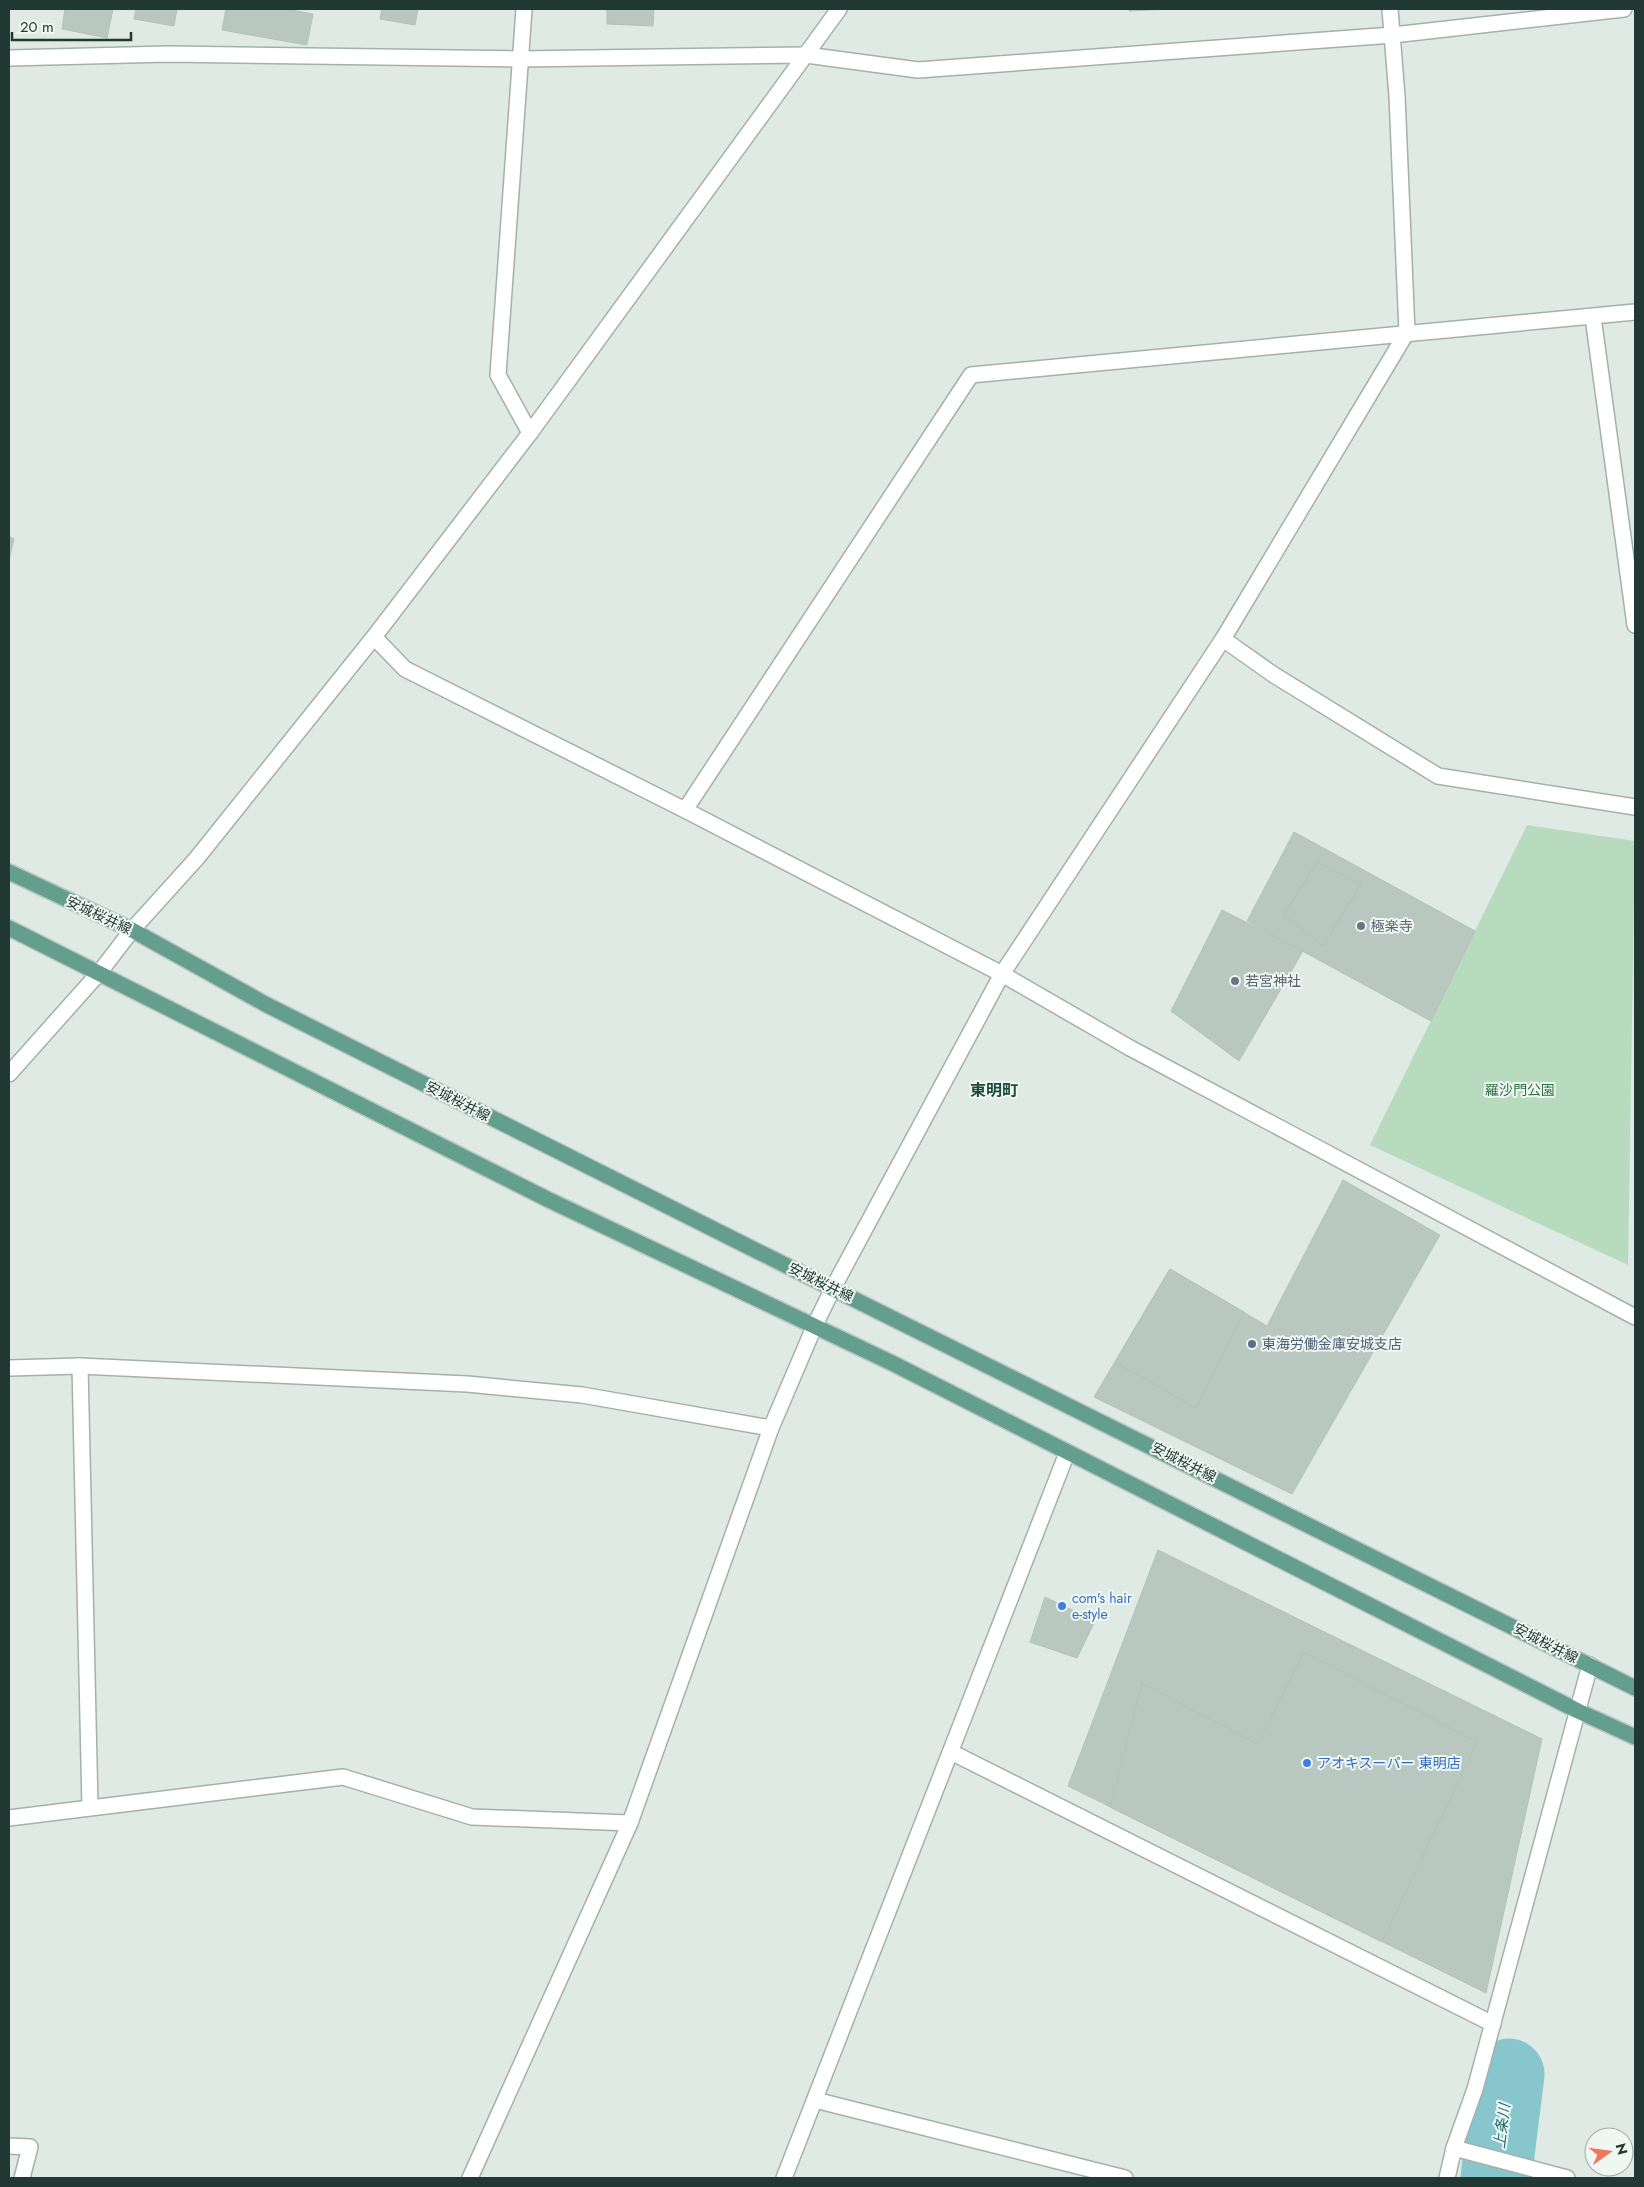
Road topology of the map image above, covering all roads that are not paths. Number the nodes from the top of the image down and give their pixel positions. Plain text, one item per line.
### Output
1 (524, 9) edge
2 (839, 9) edge
3 (1390, 9) edge
4 (1624, 9) edge
5 (1605, 10) edge
6 (1393, 35) junction
7 (806, 55) junction
8 (9, 58) edge
9 (519, 59) junction
10 (1635, 312) edge
11 (1593, 317) junction
12 (1407, 332) junction
13 (530, 432) junction
14 (1635, 625) edge
15 (374, 637) junction
16 (1223, 639) junction
17 (1635, 807) edge
18 (685, 810) junction
19 (9, 872) edge
20 (9, 928) edge
21 (132, 930) junction
22 (99, 973) junction
23 (1002, 974) junction
24 (9, 1074) edge
25 (833, 1288) junction
26 (1635, 1317) edge
27 (815, 1325) junction
28 (80, 1366) junction
29 (9, 1368) edge
30 (771, 1428) junction
31 (1067, 1453) junction
32 (1590, 1665) junction
33 (1635, 1688) edge
34 (1578, 1711) junction
35 (1635, 1737) edge
36 (951, 1752) junction
37 (90, 1807) junction
38 (9, 1818) edge
39 (630, 1823) junction
40 (1493, 2024) junction
41 (815, 2100) junction
42 (9, 2146) edge
43 (1454, 2148) junction
44 (22, 2178) edge
45 (470, 2178) edge
46 (784, 2178) edge
47 (1125, 2178) edge
48 (1447, 2178) edge
49 (1568, 2178) edge

1 - 9 street
2 - 7 street
3 - 6 street
4 - 5 street
5 - 6 street
6 - 7 street
6 - 12 street
7 - 9 street
7 - 13 street
8 - 9 street
9 - 13 street
10 - 11 street
11 - 12 street
11 - 14 street
12 - 16 street
12 - 18 street
13 - 15 street
15 - 18 street
15 - 21 street
16 - 17 street
16 - 23 street
18 - 23 street
19 - 21 main road, 安城桜井線
20 - 22 main road
21 - 22 street
21 - 25 main road, 安城桜井線
22 - 24 street
22 - 27 main road
23 - 25 street
23 - 26 street
25 - 27 street
25 - 32 main road, 安城桜井線
27 - 30 street
27 - 31 main road
28 - 29 street
28 - 30 street
28 - 37 street
30 - 39 street
31 - 34 main road
31 - 36 street
32 - 33 main road, 安城桜井線
32 - 34 street
34 - 35 main road
34 - 40 street
36 - 40 street
36 - 41 street
37 - 38 street
37 - 39 street
39 - 45 street
40 - 43 street
41 - 46 street
41 - 47 street
42 - 44 street
43 - 48 street
43 - 49 street

